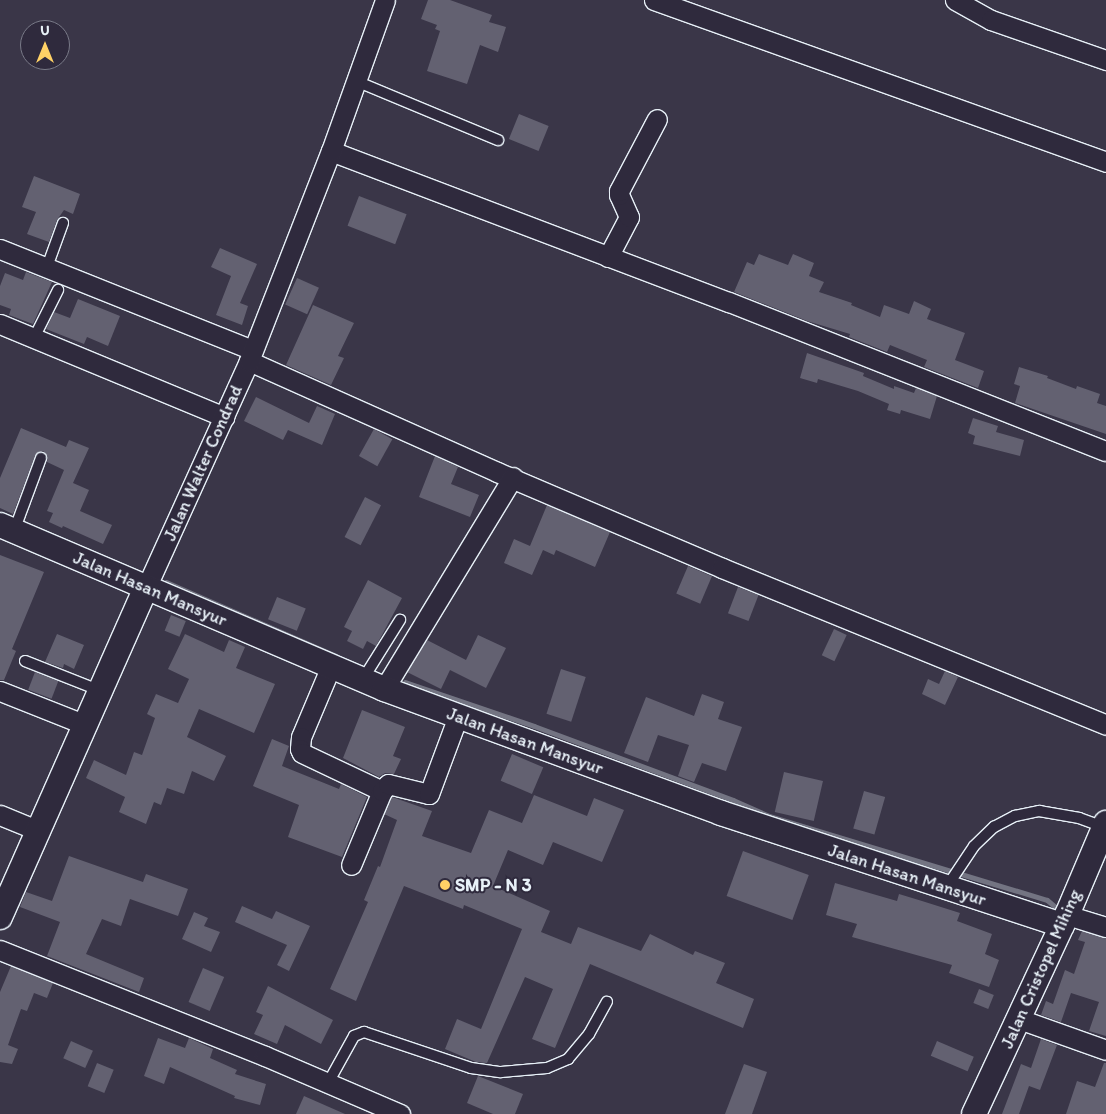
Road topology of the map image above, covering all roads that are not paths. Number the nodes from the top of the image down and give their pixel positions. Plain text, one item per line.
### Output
1 (385, 0) edge
2 (654, 0) edge
3 (955, 0) edge
4 (1106, 60) edge
5 (356, 81) junction
6 (657, 119) dead end
7 (498, 140) dead end
8 (331, 151) junction
9 (1106, 162) edge
10 (63, 223) dead end
11 (0, 249) edge
12 (608, 256) junction
13 (47, 268) junction
14 (58, 290) dead end
15 (0, 324) edge
16 (34, 338) junction
17 (251, 355) junction
18 (224, 417) junction
19 (1106, 451) edge
20 (41, 458) dead end
21 (513, 477) junction
22 (7, 528) edge
23 (146, 588) junction
24 (400, 620) dead end
25 (25, 661) dead end
26 (331, 666) junction
27 (363, 680) junction
28 (384, 689) junction
29 (0, 691) edge
30 (101, 691) junction
31 (458, 716) junction
32 (86, 725) junction
33 (1106, 725) edge
34 (382, 791) junction
35 (0, 815) edge
36 (1105, 825) edge
37 (39, 831) junction
38 (351, 865) dead end
39 (946, 888) junction
40 (0, 917) edge
41 (1065, 920) junction
42 (1106, 927) edge
43 (0, 950) edge
44 (607, 1002) dead end
45 (1019, 1019) junction
46 (1106, 1050) edge
47 (328, 1083) junction
48 (400, 1114) edge
49 (974, 1114) edge

1 - 5 street, Jalan Walter Condrad
2 - 9 street
3 - 4 street
5 - 7 lane
5 - 8 street, Jalan Walter Condrad
6 - 12 street
8 - 12 street
8 - 17 street, Jalan Walter Condrad
10 - 13 lane
11 - 13 street
12 - 19 street
13 - 17 street
14 - 16 lane
15 - 16 street
16 - 18 street
17 - 18 street, Jalan Walter Condrad
17 - 21 street
18 - 23 street, Jalan Walter Condrad
20 - 22 lane
21 - 28 street
21 - 33 street
22 - 23 street, Jalan Hasan Mansyur
23 - 26 street, Jalan Hasan Mansyur
23 - 30 street, Jalan Walter Condrad
24 - 27 lane
25 - 30 lane
26 - 27 street, Jalan Hasan Mansyur
26 - 34 street
27 - 28 street, Jalan Hasan Mansyur
28 - 31 street, Jalan Hasan Mansyur
29 - 32 street
30 - 32 street, Jalan Walter Condrad
31 - 34 street
31 - 39 street, Jalan Hasan Mansyur
32 - 37 street, Jalan Walter Condrad
34 - 38 street
35 - 37 street
36 - 39 lane
36 - 41 street, Jalan Cristopel Mihing
37 - 40 street, Jalan Walter Condrad
39 - 41 street, Jalan Hasan Mansyur
41 - 42 street
41 - 45 street, Jalan Cristopel Mihing
43 - 47 street
44 - 47 lane
45 - 46 street
45 - 49 street, Jalan Cristopel Mihing
47 - 48 street

